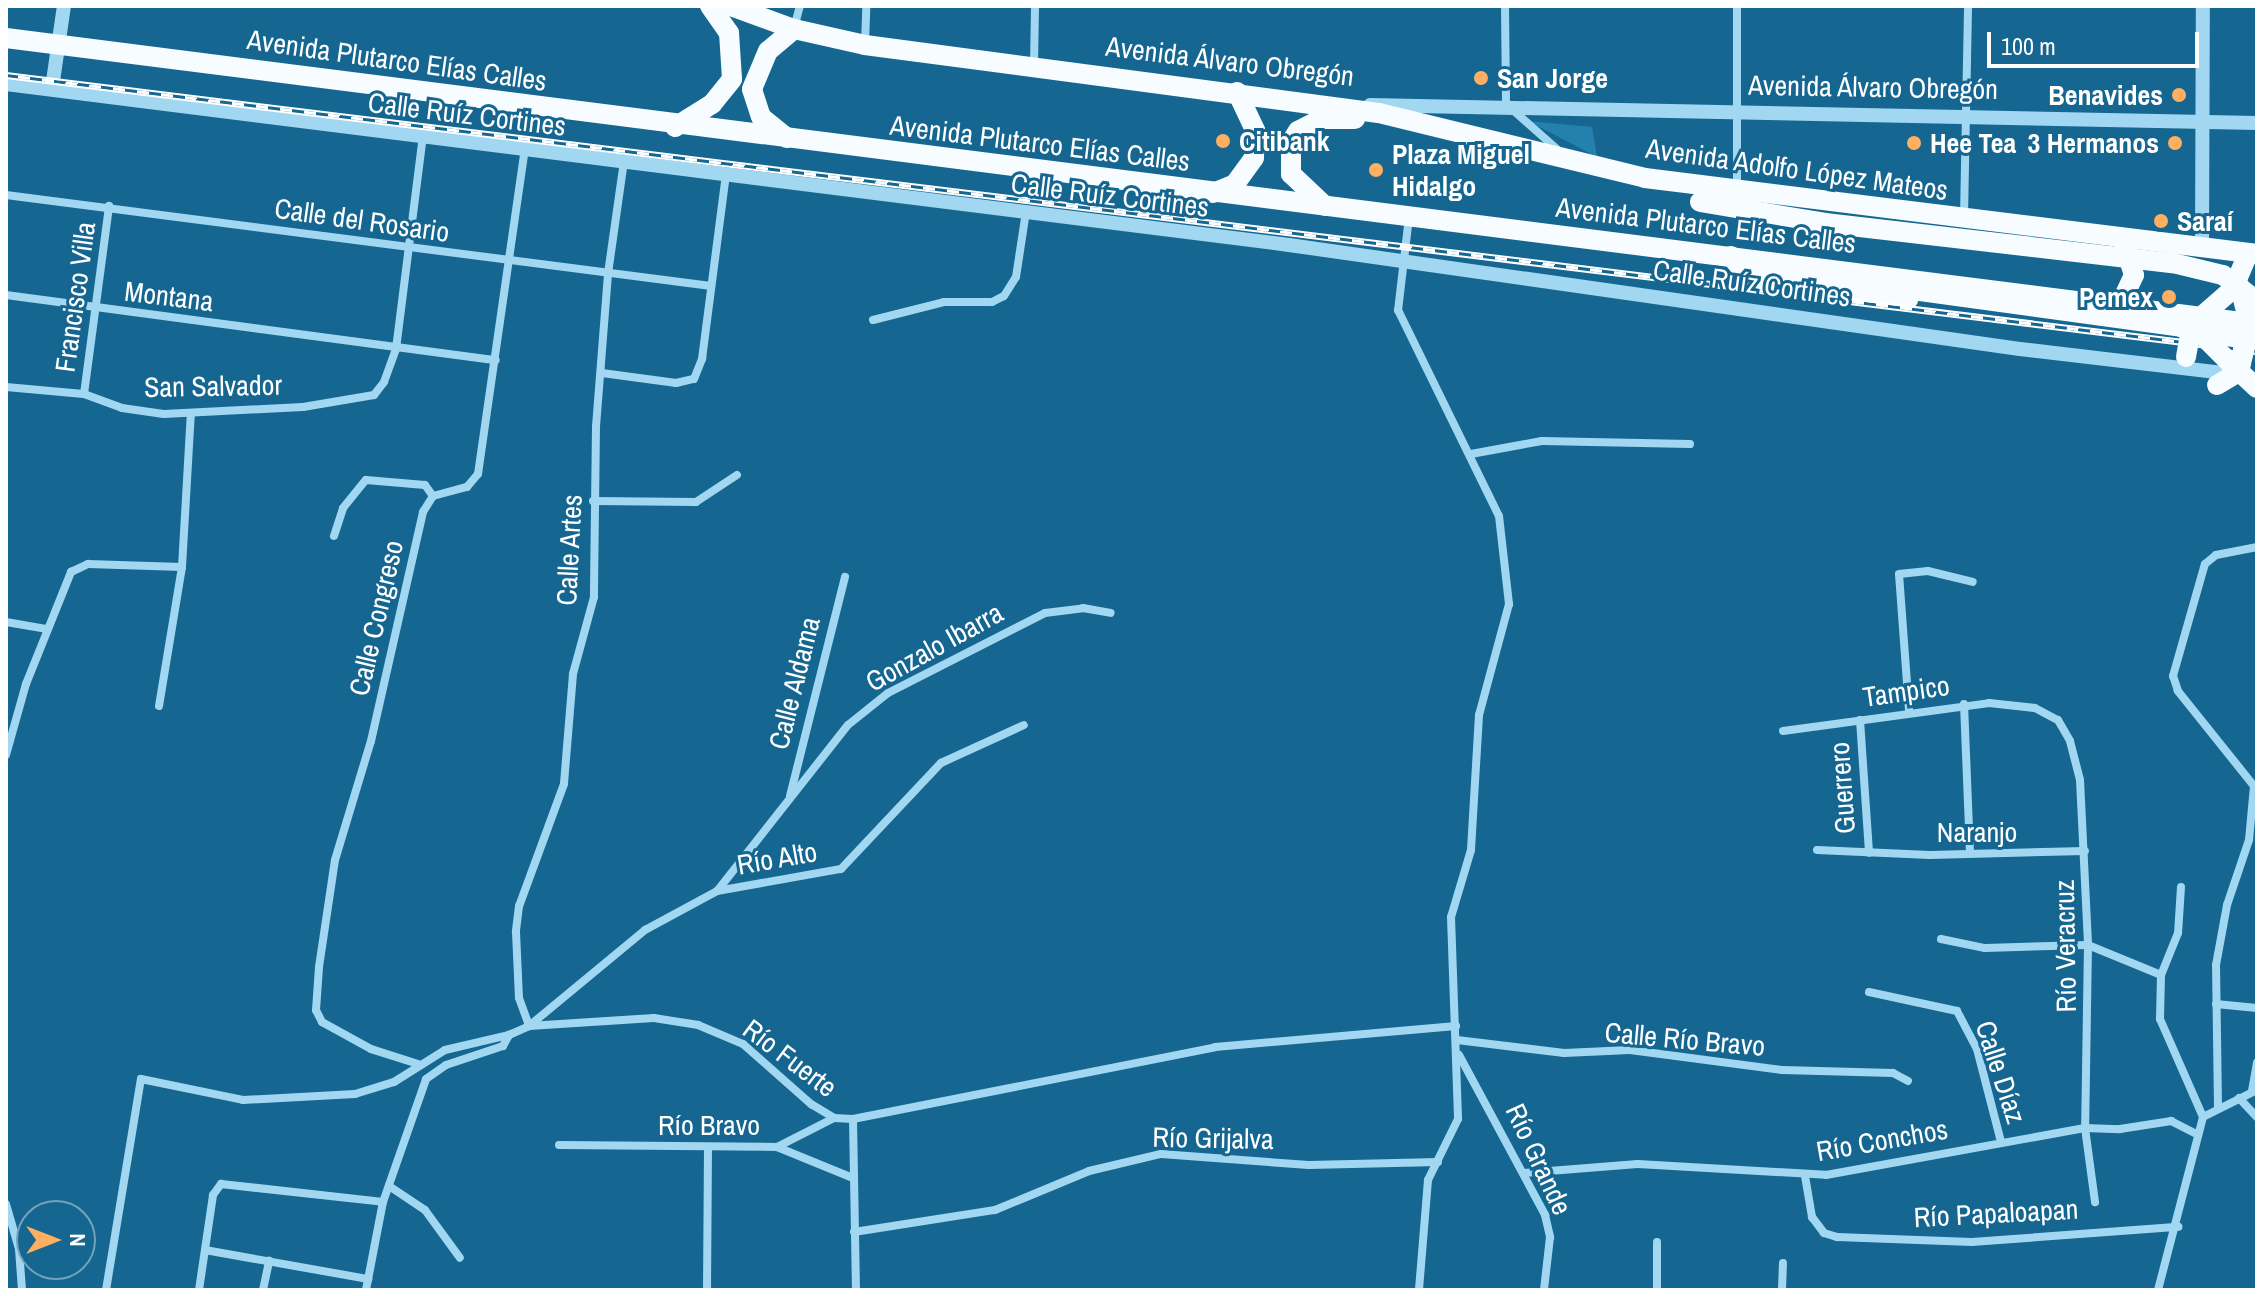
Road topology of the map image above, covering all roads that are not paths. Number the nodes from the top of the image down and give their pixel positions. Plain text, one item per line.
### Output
1 (64, 6) edge
2 (710, 6) edge
3 (731, 6) edge
4 (800, 6) edge
5 (866, 6) edge
6 (1035, 6) edge
7 (1505, 6) edge
8 (1737, 6) edge
9 (1968, 6) edge
10 (2203, 6) edge
11 (794, 29) junction
12 (6, 38) edge
13 (60, 44) junction
14 (865, 45) junction
15 (1034, 65) junction
16 (732, 75) junction
17 (754, 81) junction
18 (6, 84) edge
19 (52, 88) junction
20 (1237, 92) junction
21 (1506, 104) junction
22 (1335, 105) junction
23 (1736, 114) junction
24 (1968, 116) junction
25 (2257, 123) edge
26 (2201, 124) junction
27 (675, 127) junction
28 (423, 134) junction
29 (1489, 137) junction
30 (788, 138) junction
31 (525, 148) junction
32 (1563, 155) junction
33 (624, 161) junction
34 (726, 173) junction
35 (1645, 178) junction
36 (1737, 192) junction
37 (1213, 193) junction
38 (6, 195) edge
39 (6, 202) edge
40 (109, 206) junction
41 (1328, 208) junction
42 (1026, 211) junction
43 (1409, 217) junction
44 (1964, 222) junction
45 (2121, 240) junction
46 (408, 249) junction
47 (2202, 249) junction
48 (2252, 254) edge
49 (1731, 256) junction
50 (1401, 259) junction
51 (509, 263) junction
52 (608, 274) junction
53 (2239, 285) junction
54 (711, 286) junction
55 (6, 295) edge
56 (2257, 301) edge
57 (2120, 305) junction
58 (97, 309) junction
59 (873, 320) dead end
60 (2197, 323) junction
61 (2257, 324) edge
62 (2257, 339) edge
63 (396, 349) junction
64 (496, 360) junction
65 (2182, 363) junction
66 (2241, 369) edge
67 (602, 373) junction
68 (2211, 379) junction
69 (6, 387) edge
70 (2257, 390) edge
71 (84, 394) junction
72 (191, 413) junction
73 (1690, 444) dead end
74 (1471, 454) junction
75 (737, 475) dead end
76 (433, 496) junction
77 (593, 501) junction
78 (334, 536) dead end
79 (2257, 547) edge
80 (182, 567) junction
81 (845, 577) dead end
82 (1973, 582) dead end
83 (1111, 613) dead end
84 (6, 622) edge
85 (47, 629) junction
86 (1964, 704) junction
87 (159, 706) dead end
88 (2035, 708) joint
89 (1909, 710) junction
90 (1860, 720) junction
91 (1024, 725) dead end
92 (1783, 731) dead end
93 (6, 755) edge
94 (789, 801) junction
95 (1817, 850) dead end
96 (2085, 851) junction
97 (1869, 853) junction
98 (1970, 853) junction
99 (2181, 887) dead end
100 (717, 891) junction
101 (1941, 939) dead end
102 (2088, 945) junction
103 (2161, 975) junction
104 (1869, 992) dead end
105 (2216, 1004) junction
106 (2257, 1008) edge
107 (529, 1026) junction
108 (1456, 1026) junction
109 (509, 1035) junction
110 (1457, 1040) junction
111 (1459, 1055) junction
112 (2257, 1062) edge
113 (418, 1064) junction
114 (1908, 1081) dead end
115 (2254, 1090) edge
116 (2239, 1098) junction
117 (2218, 1107) junction
118 (2203, 1117) junction
119 (2257, 1117) edge
120 (834, 1118) junction
121 (853, 1119) junction
122 (2085, 1128) junction
123 (2196, 1134) junction
124 (2001, 1142) junction
125 (559, 1145) dead end
126 (777, 1147) junction
127 (708, 1149) junction
128 (1438, 1162) junction
129 (1524, 1173) junction
130 (1805, 1176) junction
131 (853, 1178) junction
132 (389, 1186) junction
133 (383, 1202) junction
134 (2095, 1202) dead end
135 (6, 1204) edge
136 (2178, 1227) junction
137 (854, 1232) junction
138 (1657, 1242) dead end
139 (205, 1250) junction
140 (460, 1258) dead end
141 (269, 1261) junction
142 (1783, 1263) dead end
143 (368, 1279) junction
144 (22, 1290) edge
145 (106, 1290) edge
146 (199, 1290) edge
147 (263, 1290) edge
148 (366, 1290) edge
149 (707, 1290) edge
150 (856, 1290) edge
151 (1419, 1290) edge
152 (1544, 1290) edge
153 (1657, 1290) edge
154 (1782, 1290) edge
155 (2158, 1290) edge

1 - 13 street
2 - 16 highway
3 - 11 highway, Avenida Álvaro Obregón
4 - 11 street
5 - 14 street
6 - 15 street
7 - 21 street
8 - 23 street
9 - 24 street
10 - 26 street
11 - 14 highway, Avenida Álvaro Obregón
11 - 17 highway
12 - 13 highway, Avenida Plutarco Elías Calles
13 - 19 street
13 - 27 highway, Avenida Plutarco Elías Calles
14 - 15 highway, Avenida Álvaro Obregón
15 - 20 highway, Avenida Álvaro Obregón
16 - 17 highway
16 - 27 highway
17 - 30 highway
18 - 19 street, Calle Ruíz Cortines
19 - 28 street, Calle Ruíz Cortines
20 - 22 highway, Avenida Álvaro Obregón
20 - 37 highway
21 - 22 street, Avenida Álvaro Obregón
21 - 23 street, Avenida Álvaro Obregón
21 - 32 street
22 - 29 highway, Avenida Adolfo López Mateos
23 - 24 street, Avenida Álvaro Obregón
23 - 36 street
24 - 26 street, Avenida Álvaro Obregón
24 - 44 street
25 - 26 street, Avenida Álvaro Obregón
26 - 47 street
27 - 30 highway, Avenida Plutarco Elías Calles
28 - 31 street, Calle Ruíz Cortines
28 - 46 street
29 - 32 highway, Avenida Adolfo López Mateos
29 - 41 highway
30 - 37 highway, Avenida Plutarco Elías Calles
31 - 33 street, Calle Ruíz Cortines
31 - 51 street
32 - 35 highway, Avenida Adolfo López Mateos
33 - 34 street, Calle Ruíz Cortines
33 - 52 street, Calle Artes
34 - 42 street, Calle Ruíz Cortines
34 - 54 street
35 - 36 highway, Avenida Adolfo López Mateos
35 - 53 highway, bridge
36 - 44 highway, Avenida Adolfo López Mateos
37 - 41 highway, Avenida Plutarco Elías Calles
38 - 39 street
38 - 40 street, Calle del Rosario
40 - 46 street, Calle del Rosario
40 - 58 street, Francisco Villa
41 - 43 highway, Avenida Plutarco Elías Calles
42 - 50 street, Calle Ruíz Cortines
42 - 59 street
43 - 49 highway, Avenida Plutarco Elías Calles
43 - 50 street
44 - 45 highway, Avenida Adolfo López Mateos
45 - 47 highway, Avenida Adolfo López Mateos
45 - 57 highway
46 - 51 street, Calle del Rosario
46 - 63 street
47 - 48 highway, Avenida Adolfo López Mateos
48 - 60 highway
49 - 57 highway, Avenida Plutarco Elías Calles
49 - 60 highway, bridge
49 - 62 highway
50 - 65 street, Calle Ruíz Cortines
50 - 74 street
51 - 52 street, Calle del Rosario
51 - 64 street
52 - 54 street, Calle del Rosario
52 - 67 street, Calle Artes
53 - 56 highway, bridge
53 - 66 highway, bridge
54 - 67 street
55 - 58 street, Montana
57 - 60 highway, Avenida Plutarco Elías Calles
58 - 63 street, Montana
58 - 71 street, Francisco Villa
60 - 61 highway, Avenida Plutarco Elías Calles
60 - 65 highway, bridge
60 - 66 highway, bridge
63 - 64 street, Montana
63 - 72 street, San Salvador
64 - 76 street
65 - 68 street, Calle Ruíz Cortines
66 - 68 highway
66 - 70 highway
67 - 77 street, Calle Artes
68 - 70 street, Calle Ruíz Cortines
69 - 71 street, San Salvador
71 - 72 street, San Salvador
72 - 80 street
73 - 74 street
74 - 108 street
75 - 77 street
76 - 78 street
76 - 113 street, Calle Congreso
77 - 107 street, Calle Artes
79 - 105 street
80 - 85 street
80 - 87 street
81 - 94 street, Calle Aldama
82 - 89 street
83 - 94 street, Gonzalo Ibarra
84 - 85 street
85 - 93 street
86 - 88 street, Tampico
86 - 89 street, Tampico
86 - 98 street
88 - 96 street, Río Veracruz
89 - 90 street, Tampico
90 - 92 street, Tampico
90 - 97 street, Guerrero
91 - 100 street, Río Alto
94 - 100 street, Gonzalo Ibarra
95 - 97 street, Naranjo
96 - 98 street, Naranjo
96 - 102 street, Río Veracruz
97 - 98 street, Naranjo
99 - 103 street
100 - 107 street, Río Alto
101 - 102 street
102 - 103 street
102 - 122 street, Río Veracruz
103 - 118 street
104 - 124 street, Calle Díaz
105 - 106 street
105 - 117 street
107 - 109 street, Río Fuerte
107 - 120 street, Río Fuerte
108 - 110 street
108 - 121 street, Río Fuerte
109 - 113 street
109 - 132 street, Río Fuerte
110 - 111 street
110 - 114 street, Calle Río Bravo
111 - 128 street
111 - 129 street, Río Grande
112 - 115 street
113 - 145 street
115 - 116 street
116 - 117 street
116 - 119 street
117 - 118 street
118 - 123 street
120 - 121 street, Río Fuerte
120 - 126 street
121 - 131 street
122 - 123 street, Río Conchos
122 - 124 street, Río Conchos
122 - 134 street, Río Veracruz
123 - 136 street
124 - 130 street, Río Conchos
125 - 127 street, Río Bravo
126 - 127 street, Río Bravo
126 - 131 street, Río Bravo
127 - 149 street
128 - 137 street, Río Grijalva
128 - 151 street
129 - 130 street, Río Conchos
129 - 152 street, Río Grande
130 - 136 street, Río Papaloapan
131 - 137 street
132 - 133 street, Río Fuerte
132 - 140 street
133 - 139 street
133 - 143 street, Río Fuerte
135 - 144 street
136 - 155 street
137 - 150 street
138 - 153 street
139 - 141 street
139 - 146 street
141 - 143 street
141 - 147 street
142 - 154 street
143 - 148 street, Río Fuerte

